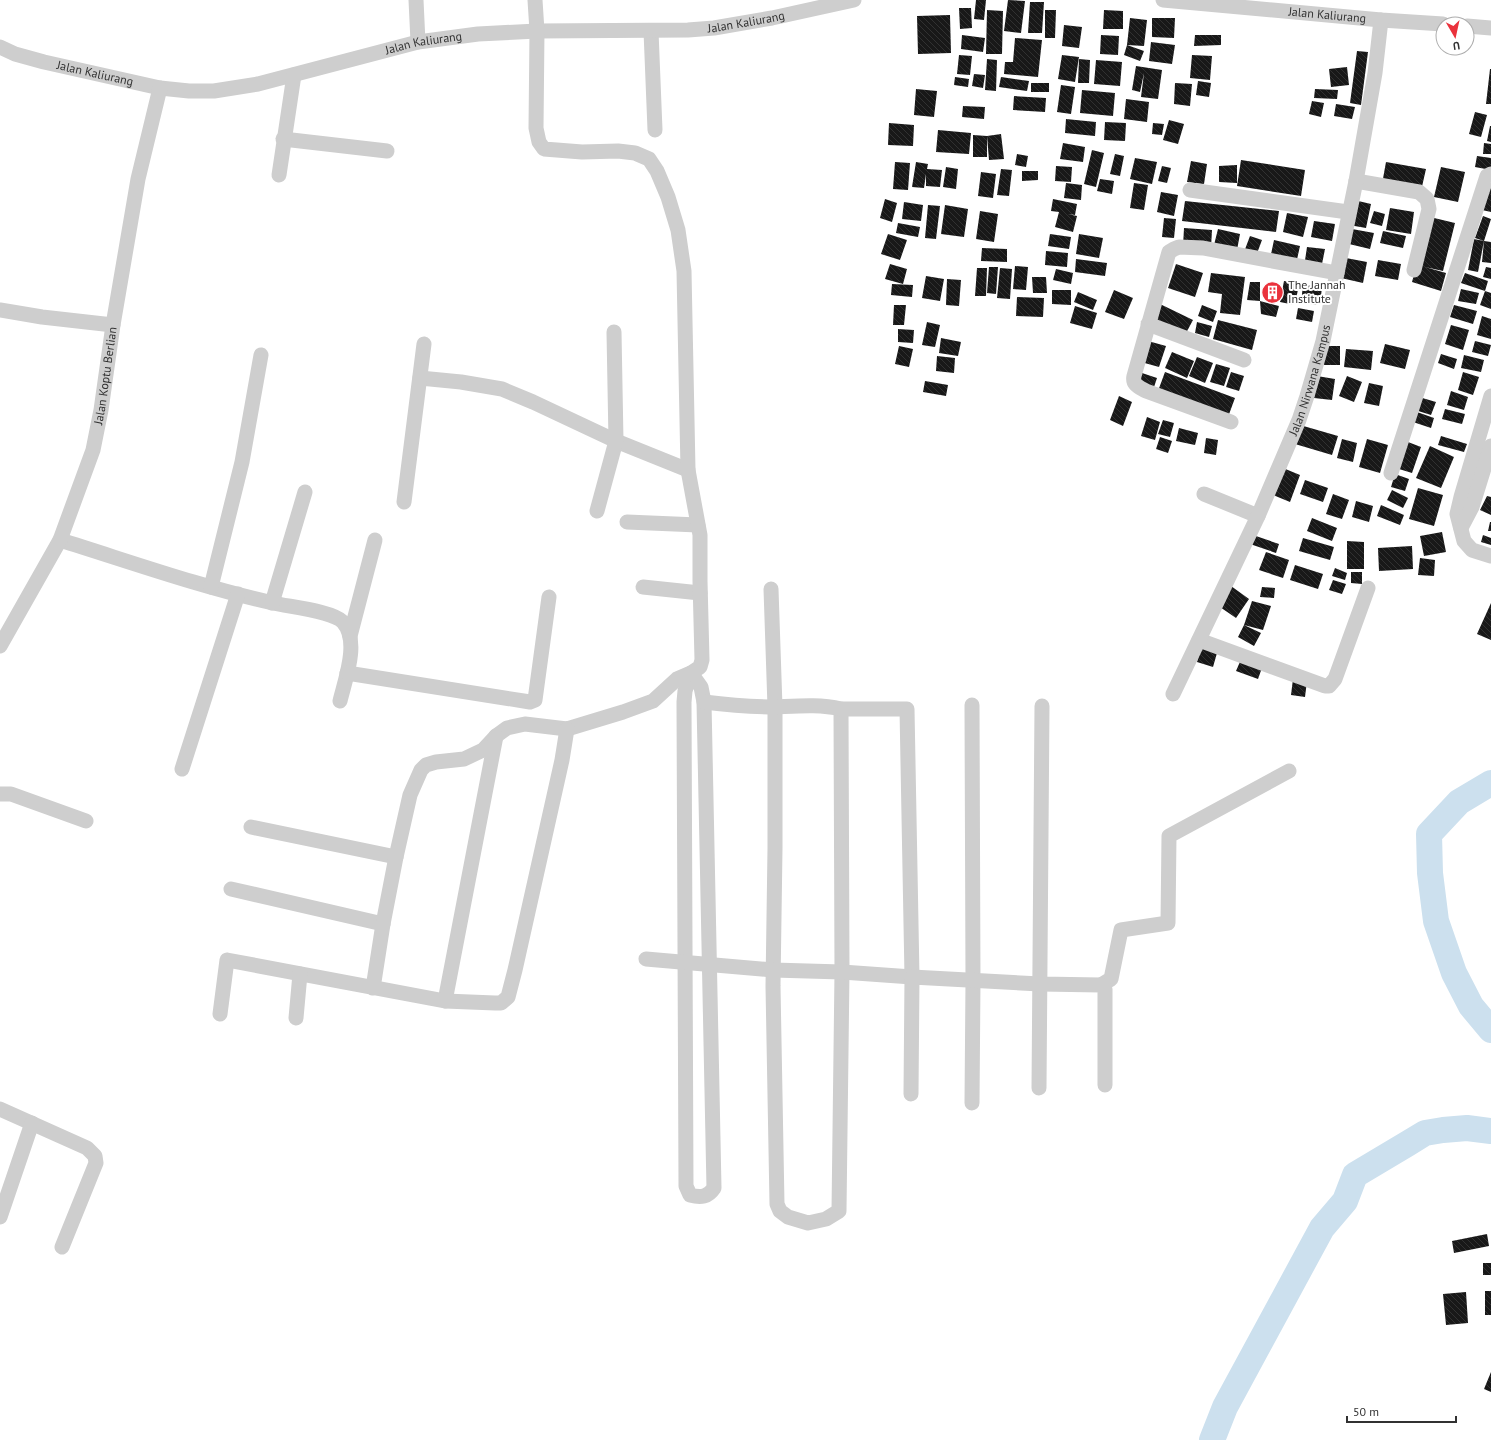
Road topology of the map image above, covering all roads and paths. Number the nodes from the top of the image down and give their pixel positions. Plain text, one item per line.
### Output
1 (416, 0) edge
2 (535, 0) edge
3 (854, 0) edge
4 (1163, 0) edge
5 (794, 7) edge
6 (1382, 20) junction
7 (1435, 23) edge
8 (1475, 27) edge
9 (1491, 28) edge
10 (538, 31) junction
11 (651, 31) junction
12 (418, 42) junction
13 (0, 47) edge
14 (294, 75) junction
15 (160, 88) junction
16 (655, 130) dead end
17 (283, 139) junction
18 (386, 151) dead end
19 (1491, 174) edge
20 (278, 175) dead end
21 (1356, 181) junction
22 (1190, 190) dead end
23 (1348, 212) junction
24 (1414, 270) dead end
25 (1337, 273) junction
26 (0, 310) edge
27 (1148, 324) junction
28 (113, 325) junction
29 (614, 332) dead end
30 (424, 344) dead end
31 (261, 355) dead end
32 (1244, 360) dead end
33 (420, 378) junction
34 (1491, 396) edge
35 (1231, 422) dead end
36 (616, 441) junction
37 (1491, 446) edge
38 (688, 470) junction
39 (1391, 473) dead end
40 (305, 492) dead end
41 (1204, 494) dead end
42 (404, 502) dead end
43 (597, 512) dead end
44 (1258, 516) junction
45 (627, 522) dead end
46 (698, 525) junction
47 (1461, 528) junction
48 (60, 540) junction
49 (375, 540) dead end
50 (1491, 556) edge
51 (211, 587) junction
52 (643, 587) dead end
53 (1368, 588) dead end
54 (771, 589) dead end
55 (700, 593) junction
56 (238, 594) junction
57 (548, 597) dead end
58 (272, 603) junction
59 (350, 636) junction
60 (1199, 640) junction
61 (0, 646) edge
62 (347, 673) junction
63 (691, 673) junction
64 (1174, 694) dead end
65 (340, 701) dead end
66 (704, 702) junction
67 (972, 705) dead end
68 (1042, 706) dead end
69 (775, 707) junction
70 (841, 709) junction
71 (567, 728) junction
72 (496, 736) junction
73 (182, 769) dead end
74 (1289, 771) dead end
75 (0, 794) edge
76 (86, 821) dead end
77 (251, 827) dead end
78 (396, 857) junction
79 (231, 889) dead end
80 (383, 924) junction
81 (646, 959) dead end
82 (685, 963) junction
83 (709, 965) junction
84 (773, 970) junction
85 (842, 972) junction
86 (300, 974) junction
87 (912, 977) junction
88 (973, 981) junction
89 (1040, 984) junction
90 (1101, 985) junction
91 (373, 988) junction
92 (445, 1001) junction
93 (220, 1014) dead end
94 (296, 1018) dead end
95 (1105, 1085) dead end
96 (1039, 1088) dead end
97 (911, 1094) dead end
98 (972, 1103) dead end
99 (0, 1109) edge
100 (32, 1123) junction
101 (0, 1217) edge
102 (62, 1247) dead end

1 - 12 street
2 - 10 street
3 - 5 street, Jalan Kaliurang
4 - 6 street, Jalan Kaliurang
5 - 11 street, Jalan Kaliurang
6 - 7 street, Jalan Kaliurang
6 - 21 street, Jalan Nirwana Kampus
8 - 9 street
10 - 11 street, Jalan Kaliurang
10 - 12 street, Jalan Kaliurang
10 - 38 street
11 - 16 street
12 - 14 street, Jalan Kaliurang
13 - 15 street, Jalan Kaliurang
14 - 15 street, Jalan Kaliurang
14 - 17 street
15 - 28 street, Jalan Koptu Berlian
17 - 18 street
17 - 20 street
19 - 39 street
21 - 23 street, Jalan Nirwana Kampus
21 - 24 street
22 - 23 street
23 - 25 street, Jalan Nirwana Kampus
25 - 27 street
25 - 44 street, Jalan Nirwana Kampus
26 - 28 street
27 - 32 street
27 - 35 street
28 - 48 street, Jalan Koptu Berlian
29 - 36 street
30 - 33 street
31 - 51 street
33 - 36 street
33 - 42 street
34 - 47 street
36 - 38 street
36 - 43 street
37 - 47 street
38 - 46 street
40 - 58 street
41 - 44 street
44 - 60 street, Jalan Nirwana Kampus
45 - 46 street
46 - 55 street
47 - 50 street
48 - 51 street
48 - 61 street, Jalan Koptu Berlian
49 - 59 street
51 - 56 street
52 - 55 street
53 - 60 street
54 - 69 street
55 - 63 street
56 - 58 street
56 - 73 street
57 - 62 street
58 - 59 street
59 - 62 street
60 - 64 street, Jalan Nirwana Kampus
62 - 65 street
63 - 66 street
63 - 71 street
63 - 82 street
66 - 69 street
66 - 83 street
67 - 88 street
68 - 89 street
69 - 70 street
69 - 84 street
70 - 85 street
70 - 87 street
71 - 72 street
71 - 92 street
72 - 78 street
72 - 92 street
74 - 90 street
75 - 76 street
77 - 78 street
78 - 80 street
79 - 80 street
80 - 91 street
81 - 82 street
82 - 83 street
82 - 83 street
83 - 84 street
84 - 85 street
84 - 85 street
85 - 87 street
86 - 91 street
86 - 93 street
86 - 94 street
87 - 88 street
87 - 97 street
88 - 89 street
88 - 98 street
89 - 90 street
89 - 96 street
90 - 95 street
91 - 92 street
99 - 100 street
100 - 101 street
100 - 102 street

